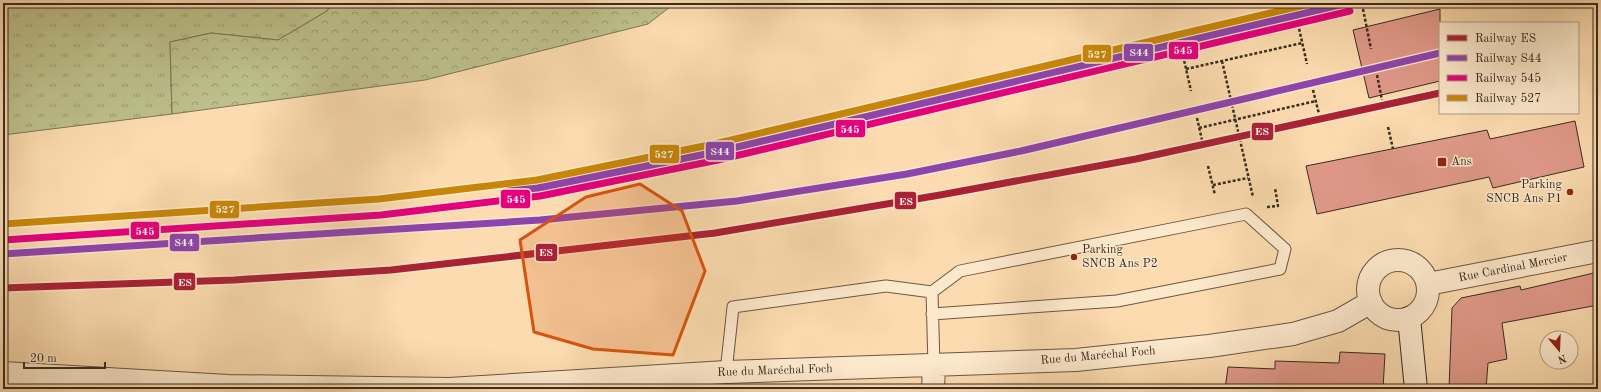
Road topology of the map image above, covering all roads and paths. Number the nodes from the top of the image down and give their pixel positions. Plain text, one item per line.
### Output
1 (80, 3) edge
2 (132, 3) edge
3 (1363, 9) dead end
4 (1298, 24) dead end
5 (1302, 43) junction
6 (1371, 49) dead end
7 (1182, 52) dead end
8 (1222, 61) junction
9 (1307, 64) dead end
10 (1186, 69) junction
11 (1377, 75) dead end
12 (1313, 90) dead end
13 (1191, 91) dead end
14 (1382, 100) dead end
15 (1316, 101) junction
16 (1318, 114) dead end
17 (1197, 118) dead end
18 (1235, 120) junction
19 (1388, 127) dead end
20 (1199, 128) junction
21 (1202, 140) dead end
22 (1393, 149) dead end
23 (1208, 166) dead end
24 (1248, 179) junction
25 (1213, 186) junction
26 (1275, 188) dead end
27 (1215, 195) dead end
28 (1253, 199) dead end
29 (1263, 208) dead end
30 (1598, 251) edge
31 (1428, 284) junction
32 (932, 292) junction
33 (1371, 302) junction
34 (932, 314) junction
35 (1409, 318) junction
36 (934, 366) junction
37 (726, 372) junction
38 (3, 373) edge
39 (228, 387) edge
40 (933, 389) edge
41 (1416, 389) edge

1 - 2 path
3 - 6 path
4 - 5 path
5 - 8 path
5 - 9 path
7 - 10 path
8 - 10 path
8 - 18 path
10 - 13 path
11 - 14 path
12 - 15 path
15 - 16 path
15 - 18 path
17 - 20 path
18 - 20 path
18 - 24 path
19 - 22 path
20 - 21 path
23 - 25 path
24 - 25 path
24 - 28 path
25 - 27 path
26 - 29 path
30 - 31 street, Rue Cardinal Mercier
31 - 33 street
31 - 35 street
32 - 34 lane
32 - 34 lane
32 - 37 lane
33 - 35 street
33 - 36 street, Rue du Maréchal Foch
34 - 36 lane
35 - 41 street
36 - 37 street, Rue du Maréchal Foch
36 - 40 street
37 - 39 street, Rue du Maréchal Foch
38 - 39 street, Rue du Maréchal Foch

